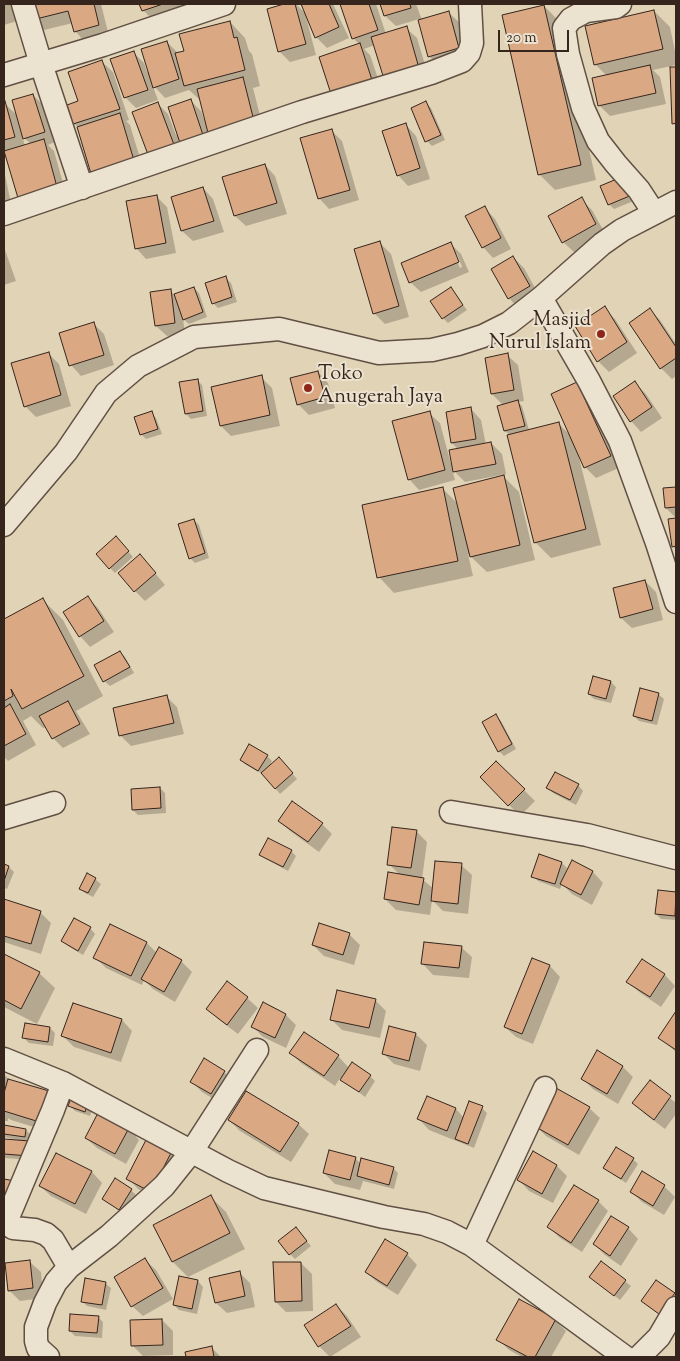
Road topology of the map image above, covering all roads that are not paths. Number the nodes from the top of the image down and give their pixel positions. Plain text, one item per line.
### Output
1 (23, 4) edge
2 (224, 4) edge
3 (470, 4) edge
4 (620, 4) edge
5 (41, 64) junction
6 (4, 75) edge
7 (82, 188) junction
8 (676, 202) edge
9 (654, 213) junction
10 (4, 214) edge
11 (541, 298) junction
12 (4, 525) edge
13 (676, 602) edge
14 (54, 803) dead end
15 (451, 812) dead end
16 (4, 818) edge
17 (676, 858) edge
18 (257, 1050) dead end
19 (4, 1059) edge
20 (63, 1083) junction
21 (545, 1088) dead end
22 (192, 1152) junction
23 (472, 1245) junction
24 (69, 1267) junction
25 (676, 1308) edge
26 (48, 1357) edge
27 (625, 1357) edge
28 (639, 1357) edge

1 - 5 street
2 - 5 street
3 - 7 street
4 - 9 street
5 - 6 street
5 - 7 street
7 - 10 street
8 - 9 street
9 - 11 street
11 - 12 street
11 - 13 street
14 - 16 street
15 - 17 street
18 - 22 street
19 - 20 street
20 - 22 street
20 - 24 street
21 - 23 street
22 - 23 street
22 - 24 street
23 - 27 street
24 - 26 street
25 - 28 street

